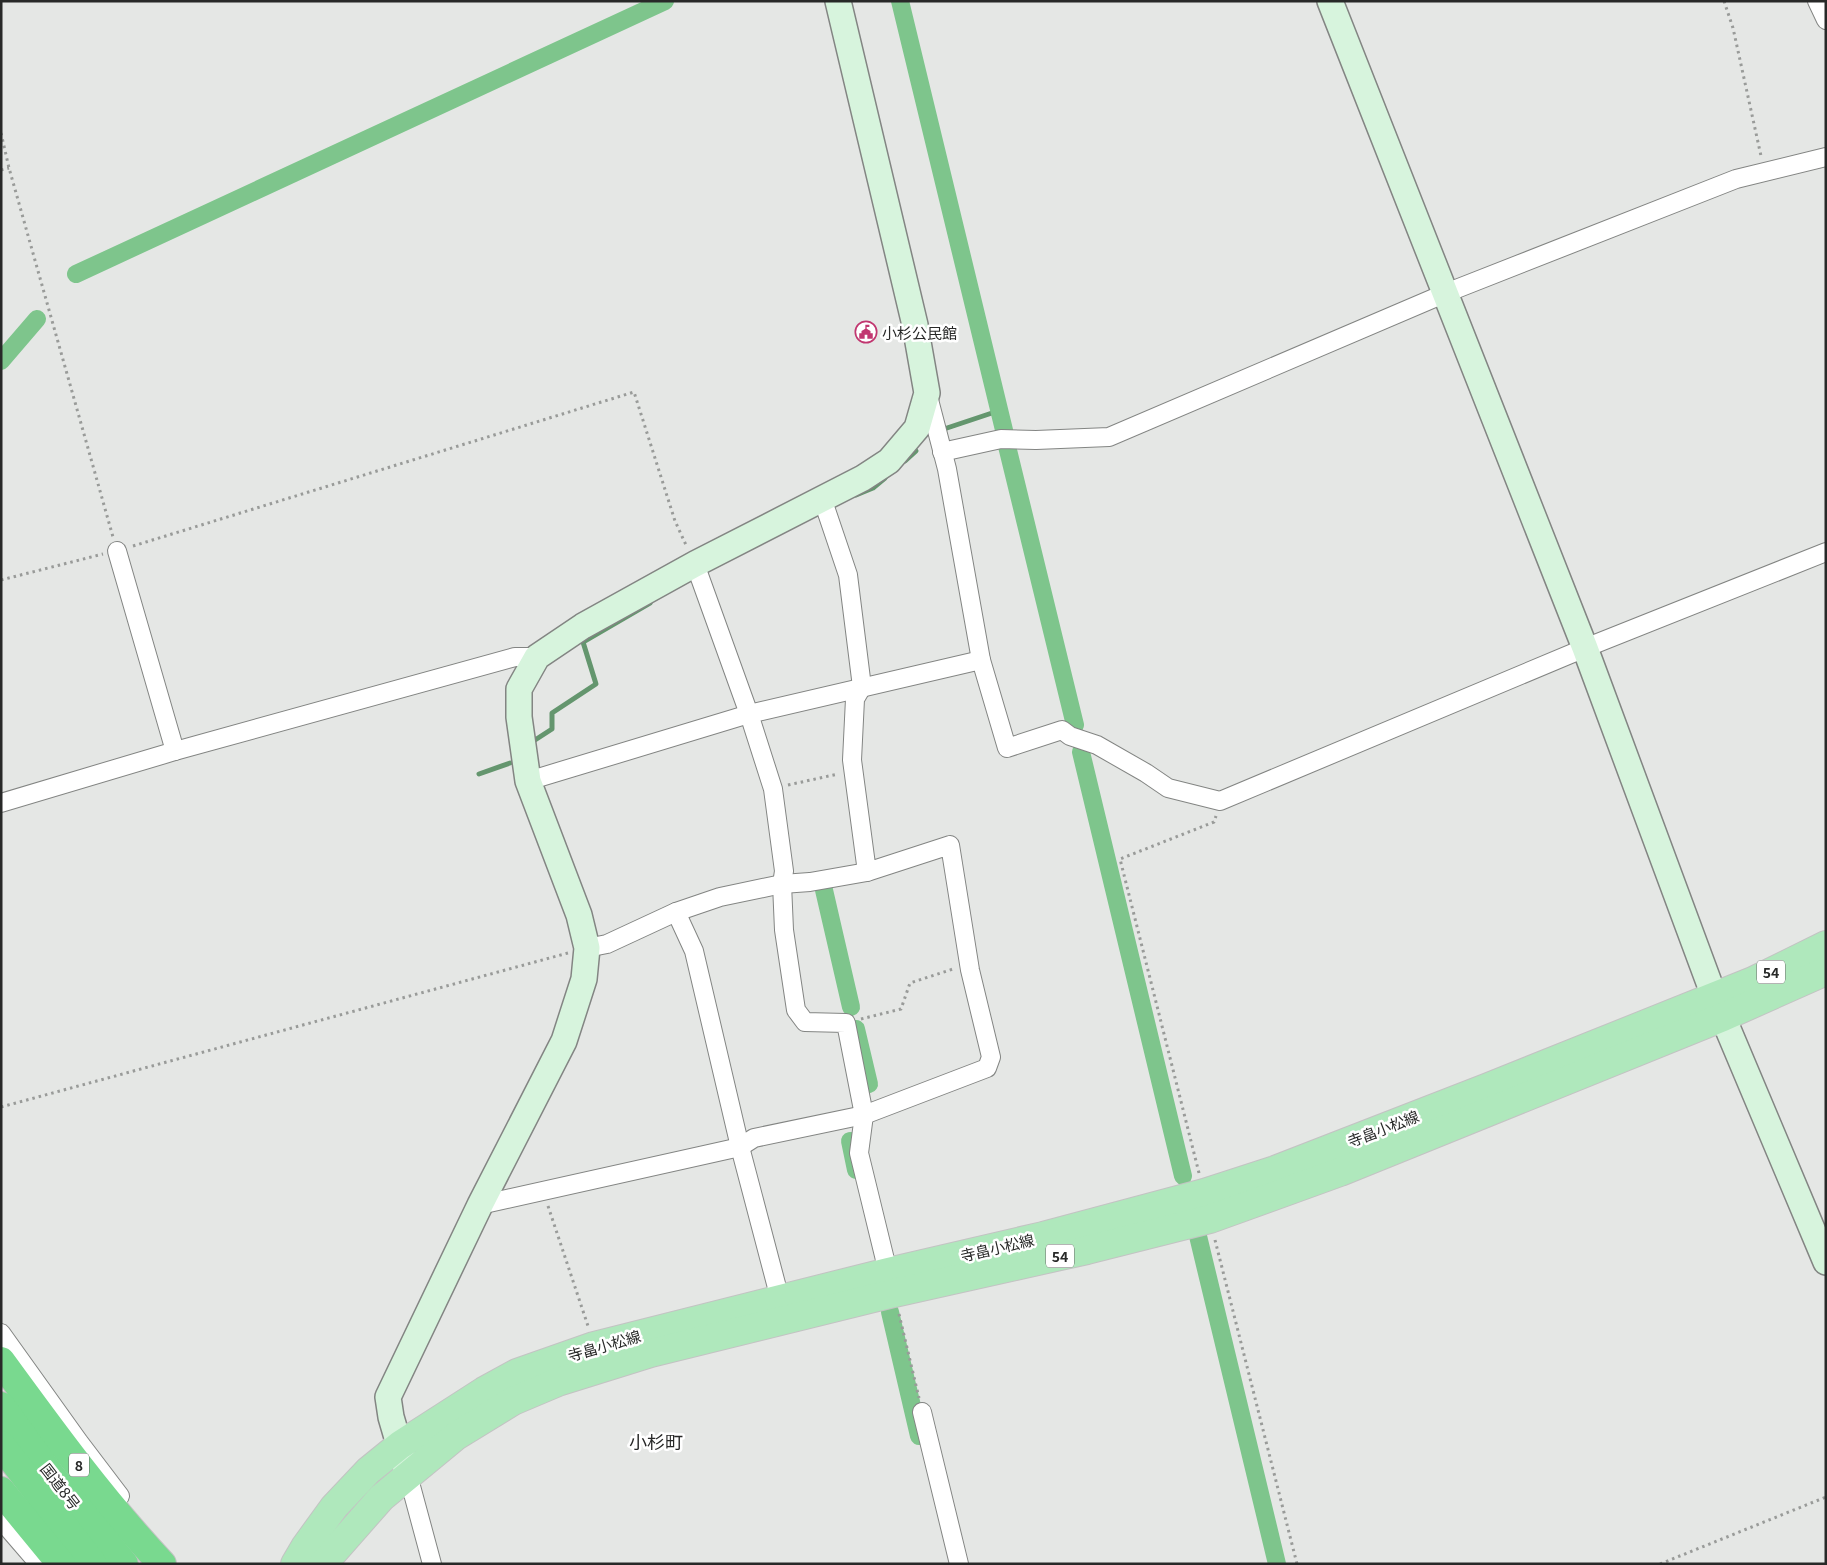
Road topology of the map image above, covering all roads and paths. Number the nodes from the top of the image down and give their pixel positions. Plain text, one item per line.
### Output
1 (838, 1) edge
2 (1330, 1) edge
3 (1724, 1) edge
4 (1817, 1) edge
5 (1826, 20) edge
6 (1, 133) edge
7 (1826, 157) edge
8 (10, 168) junction
9 (1, 170) edge
10 (1765, 172) junction
11 (1446, 293) junction
12 (927, 392) junction
13 (942, 452) junction
14 (822, 498) junction
15 (117, 551) junction
16 (1826, 552) edge
17 (695, 564) junction
18 (1, 580) edge
19 (1585, 648) junction
20 (537, 657) junction
21 (981, 660) junction
22 (862, 687) junction
23 (749, 714) junction
24 (175, 751) junction
25 (854, 771) junction
26 (528, 781) junction
27 (773, 788) junction
28 (1220, 801) junction
29 (1, 803) edge
30 (867, 872) junction
31 (782, 884) junction
32 (676, 912) junction
33 (1826, 945) edge
34 (587, 948) junction
35 (969, 964) junction
36 (1826, 971) edge
37 (1719, 1006) junction
38 (846, 1023) junction
39 (1, 1107) edge
40 (864, 1115) junction
41 (740, 1147) junction
42 (543, 1191) junction
43 (1204, 1192) junction
44 (480, 1205) junction
45 (1210, 1219) junction
46 (1826, 1262) edge
47 (891, 1283) junction
48 (780, 1299) junction
49 (1, 1333) edge
50 (594, 1346) junction
51 (1, 1361) edge
52 (1, 1406) edge
53 (922, 1412) joint
54 (400, 1445) junction
55 (1, 1446) edge
56 (408, 1475) junction
57 (1, 1491) edge
58 (1826, 1497) edge
59 (1, 1520) edge
60 (132, 1532) junction
61 (39, 1564) edge
62 (62, 1564) edge
63 (94, 1564) edge
64 (124, 1564) edge
65 (162, 1564) edge
66 (295, 1564) edge
67 (322, 1564) edge
68 (432, 1564) edge
69 (959, 1564) edge
70 (1297, 1564) edge
71 (1660, 1564) edge

1 - 12 street
2 - 11 street
3 - 10 path
4 - 5 street
6 - 8 path
7 - 10 street
8 - 9 path
8 - 15 path
10 - 11 street
11 - 13 street
11 - 19 street
12 - 13 street
12 - 14 street
13 - 21 street
14 - 17 street
14 - 22 street
15 - 17 path
15 - 18 path
15 - 24 street
16 - 19 street
17 - 20 street
17 - 23 street
19 - 28 street
19 - 37 street
20 - 24 street
20 - 26 street
21 - 22 street
21 - 28 street
22 - 23 street
22 - 25 street
23 - 26 street
23 - 27 street
24 - 29 street
25 - 27 path
25 - 30 street
26 - 34 street
27 - 31 street
28 - 43 path
30 - 31 street
30 - 35 street
31 - 32 street
31 - 38 street
32 - 34 street
32 - 41 street
33 - 37 main road, 寺畠小松線 / 54
34 - 39 path
34 - 44 street
35 - 38 path
35 - 40 street
36 - 37 main road, 寺畠小松線 / 54
37 - 43 main road, 寺畠小松線 / 54
37 - 45 main road, 寺畠小松線 / 54
37 - 46 street
38 - 40 street
40 - 41 street
40 - 47 street
41 - 42 street
41 - 48 street
42 - 44 street
42 - 50 path
43 - 47 main road, 寺畠小松線 / 54
44 - 54 street
45 - 47 main road, 寺畠小松線 / 54
45 - 70 path
47 - 48 main road, 寺畠小松線 / 54
47 - 53 path
47 - 56 main road, 寺畠小松線 / 54
48 - 50 main road, 寺畠小松線 / 54
49 - 60 street
50 - 54 main road, 寺畠小松線 / 54
51 - 60 highway, 8
52 - 64 highway, 国道8号 / 8
53 - 69 street
54 - 56 street
54 - 66 main road, 寺畠小松線 / 54
55 - 63 highway, 国道8号
56 - 67 main road, 寺畠小松線 / 54
56 - 68 street
57 - 62 highway
58 - 71 path
59 - 61 street
60 - 65 highway, 8

